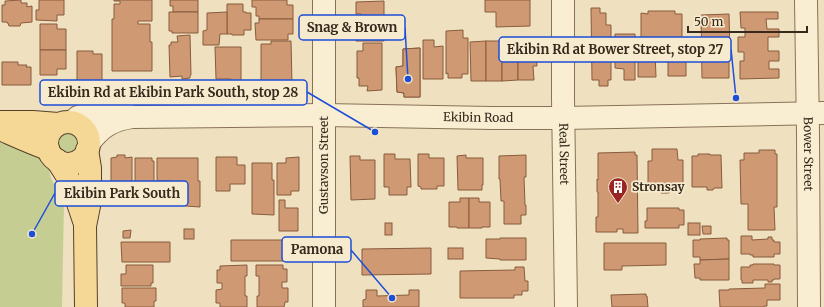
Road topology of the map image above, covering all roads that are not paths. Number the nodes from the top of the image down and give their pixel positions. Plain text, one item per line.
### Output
1 (324, 0) edge
2 (563, 0) edge
3 (806, 0) edge
4 (816, 113) edge
5 (324, 115) junction
6 (132, 117) junction
7 (563, 118) junction
8 (0, 122) edge
9 (65, 123) junction
10 (0, 129) edge
11 (88, 147) junction
12 (52, 155) junction
13 (85, 226) junction
14 (86, 307) edge
15 (324, 307) edge
16 (566, 307) edge
17 (809, 307) edge

1 - 5 street, Gustavson Street
2 - 7 street, Real Street
3 - 4 street, Bower Street
4 - 7 street, Ekibin Road
4 - 17 street, Bower Street
5 - 6 street, Ekibin Road
5 - 7 street, Ekibin Road
5 - 15 street, Gustavson Street
6 - 9 street, Ekibin Road
6 - 11 street, Ekibin Road
7 - 16 street, Real Street
8 - 9 main road
9 - 11 main road
9 - 12 main road
10 - 12 main road
11 - 12 main road
11 - 13 main road
12 - 13 main road
13 - 14 main road

